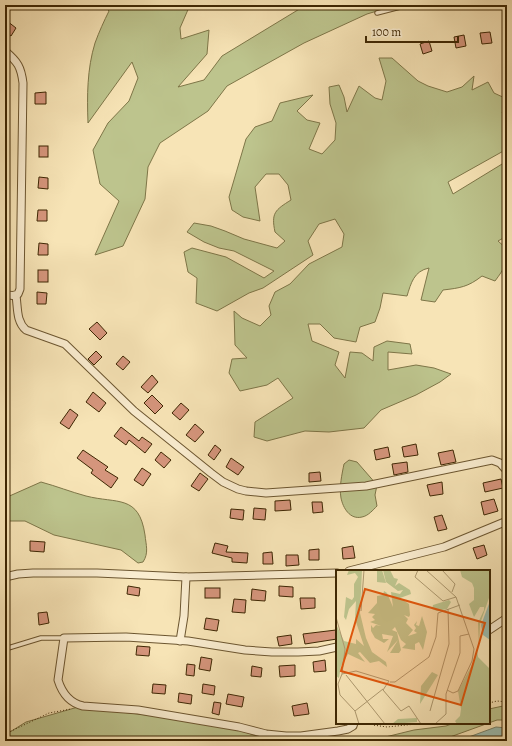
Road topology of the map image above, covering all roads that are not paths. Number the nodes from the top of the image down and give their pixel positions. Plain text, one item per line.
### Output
1 (408, 5) edge
2 (377, 13) dead end
3 (5, 50) edge
4 (5, 293) edge
5 (16, 296) junction
6 (507, 471) edge
7 (507, 521) edge
8 (353, 570) edge
9 (336, 573) edge
10 (186, 577) junction
11 (5, 578) edge
12 (507, 618) edge
13 (490, 629) edge
14 (64, 638) junction
15 (180, 641) junction
16 (336, 647) edge
17 (5, 649) edge
18 (354, 724) edge

1 - 2 lane
3 - 5 street
4 - 5 street
5 - 6 street
7 - 8 street
9 - 10 street
10 - 11 street
10 - 15 street
12 - 13 street
14 - 15 street
14 - 17 lane
14 - 18 street
15 - 16 street

